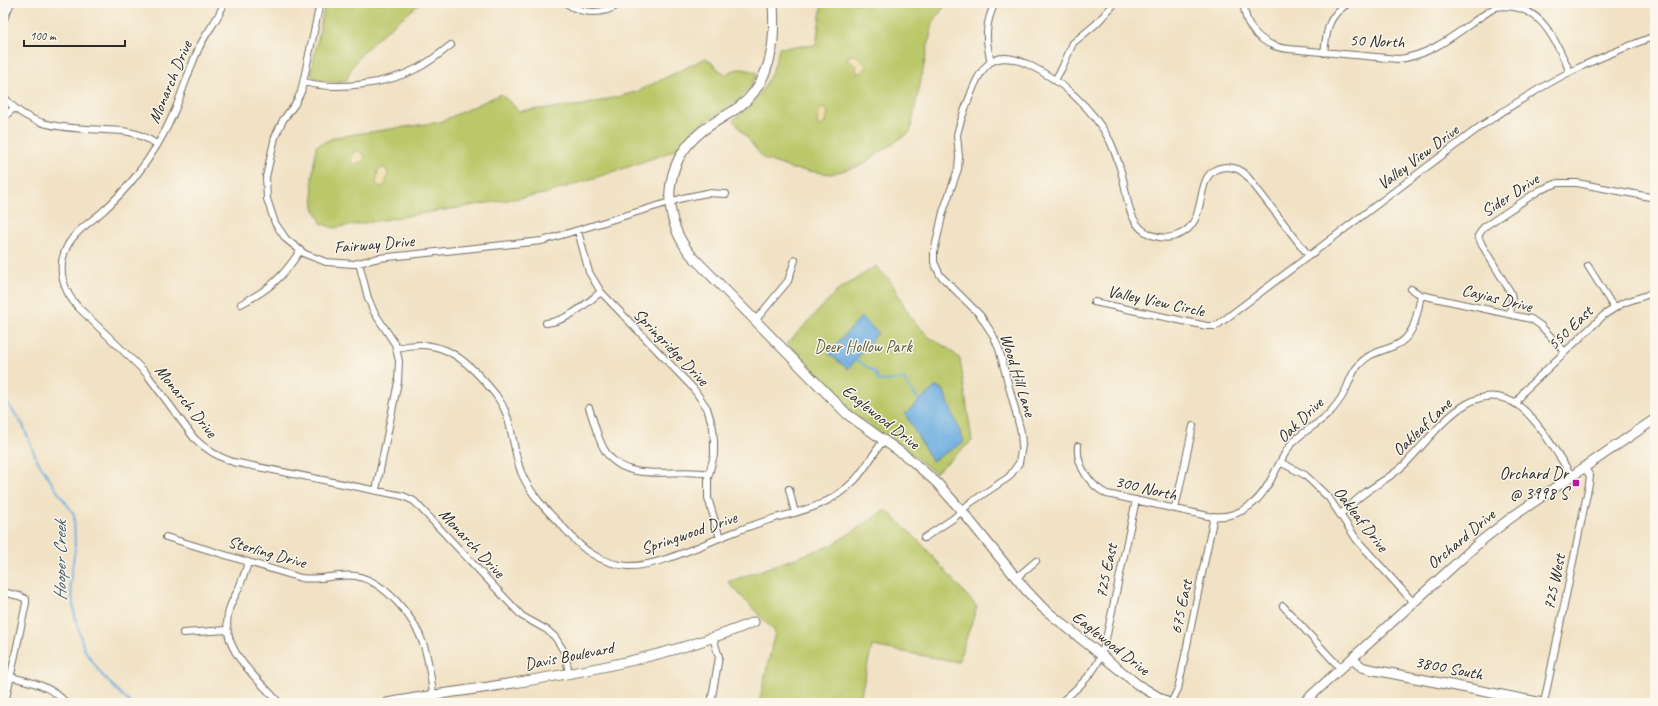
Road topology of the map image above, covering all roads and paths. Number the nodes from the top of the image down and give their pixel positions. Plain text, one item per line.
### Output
1 (224, 3) edge
2 (320, 3) edge
3 (566, 3) edge
4 (621, 3) edge
5 (773, 3) edge
6 (995, 3) edge
7 (1115, 3) edge
8 (1244, 3) edge
9 (1349, 3) edge
10 (9, 4) edge
11 (3, 21) edge
12 (1655, 36) edge
13 (451, 45) dead end
14 (1324, 53) junction
15 (991, 62) junction
16 (1570, 72) junction
17 (1055, 80) junction
18 (304, 82) junction
19 (3, 94) edge
20 (14, 108) junction
21 (3, 118) edge
22 (157, 144) junction
23 (726, 194) dead end
24 (1655, 198) edge
25 (669, 202) junction
26 (578, 231) junction
27 (300, 251) junction
28 (1309, 256) junction
29 (795, 260) dead end
30 (359, 263) junction
31 (1588, 266) dead end
32 (1411, 289) dead end
33 (1655, 291) edge
34 (601, 292) junction
35 (1421, 295) junction
36 (1094, 302) dead end
37 (241, 304) dead end
38 (1614, 308) junction
39 (1510, 314) junction
40 (755, 321) junction
41 (546, 323) dead end
42 (1213, 327) joint
43 (397, 348) junction
44 (1565, 352) junction
45 (1516, 404) junction
46 (589, 408) dead end
47 (1655, 419) edge
48 (1193, 426) dead end
49 (882, 441) junction
50 (1078, 446) dead end
51 (1280, 462) junction
52 (1584, 467) junction
53 (709, 474) junction
54 (1572, 476) junction
55 (789, 489) dead end
56 (376, 490) junction
57 (1136, 500) junction
58 (1174, 509) junction
59 (962, 511) junction
60 (796, 514) junction
61 (1340, 514) junction
62 (1214, 516) junction
63 (166, 537) dead end
64 (720, 538) junction
65 (924, 538) dead end
66 (1036, 561) dead end
67 (248, 562) junction
68 (1016, 578) junction
69 (3, 592) edge
70 (1413, 602) junction
71 (1283, 606) dead end
72 (754, 622) dead end
73 (227, 630) junction
74 (183, 633) dead end
75 (713, 638) junction
76 (1101, 655) junction
77 (1352, 660) junction
78 (1341, 669) junction
79 (569, 673) junction
80 (10, 677) junction
81 (433, 694) junction
82 (5, 703) edge
83 (66, 703) edge
84 (279, 703) edge
85 (387, 703) edge
86 (711, 703) edge
87 (1060, 703) edge
88 (1168, 703) edge
89 (1171, 703) edge
90 (1303, 703) edge
91 (1543, 703) edge

1 - 22 street, Monarch Drive
2 - 18 street, Fairway Drive
3 - 4 street
5 - 25 main road, Eaglewood Drive
6 - 15 street
7 - 17 street
8 - 14 street, 50 North
9 - 14 street
10 - 11 street
12 - 16 street, Valley View Drive
13 - 18 street
14 - 16 street, 50 North
15 - 17 street
15 - 59 street, Wood Hill Lane
16 - 28 street, Valley View Drive
17 - 28 street
18 - 27 street, Fairway Drive
19 - 20 street
20 - 21 street
20 - 22 street
22 - 56 street, Monarch Drive
23 - 25 street, Fairway Drive
24 - 39 street, Sider Drive
25 - 26 street, Fairway Drive
25 - 40 main road, Eaglewood Drive
26 - 30 street, Fairway Drive
26 - 34 street, Springridge Drive
27 - 30 street, Fairway Drive
27 - 37 street
28 - 42 street, Valley View Drive
29 - 40 street
30 - 43 street
31 - 38 street
32 - 35 street, Cayias Drive
33 - 38 street, 550 East
34 - 41 street
34 - 53 street, Springridge Drive
35 - 39 street, Cayias Drive
35 - 51 street, Oak Drive
36 - 42 street, Valley View Circle
38 - 44 street, 550 East
39 - 44 street, Cayias Drive
40 - 49 main road, Eaglewood Drive
43 - 56 street
43 - 64 street, Springwood Drive
44 - 45 street, 550 East
45 - 54 street, Oakleaf Lane
45 - 61 street, Oakleaf Lane
46 - 53 street
47 - 52 main road, Orchard Drive
48 - 58 street
49 - 59 main road, Eaglewood Drive
49 - 60 street, Springwood Drive
50 - 57 street, 300 North
51 - 61 street, Oakleaf Drive
51 - 62 street, Oak Drive
52 - 54 main road, Orchard Drive
52 - 91 street, 725 West
53 - 64 street, Springridge Drive
54 - 70 main road, Orchard Drive
55 - 60 street
56 - 79 street, Monarch Drive
57 - 58 street, 300 North
57 - 76 street, 725 East
58 - 62 street, 300 North
59 - 65 street, Wood Hill Lane
59 - 68 main road, Eaglewood Drive
60 - 64 street, Springwood Drive
61 - 70 street, Oakleaf Drive
62 - 89 street, 675 East
63 - 67 street, Sterling Drive
66 - 68 street
67 - 73 street
67 - 81 street, Sterling Drive
68 - 76 main road, Eaglewood Drive
69 - 80 street
70 - 77 main road, Orchard Drive
71 - 78 street
72 - 75 main road, Davis Boulevard
73 - 74 street
73 - 84 street
75 - 79 main road, Davis Boulevard
75 - 86 street
76 - 87 street, 725 East
76 - 88 main road, Eaglewood Drive
77 - 78 main road, Orchard Drive
77 - 91 main road, 3800 South
78 - 90 main road, Orchard Drive
79 - 81 main road, Davis Boulevard
80 - 82 street
80 - 83 street
81 - 85 main road, Davis Boulevard

